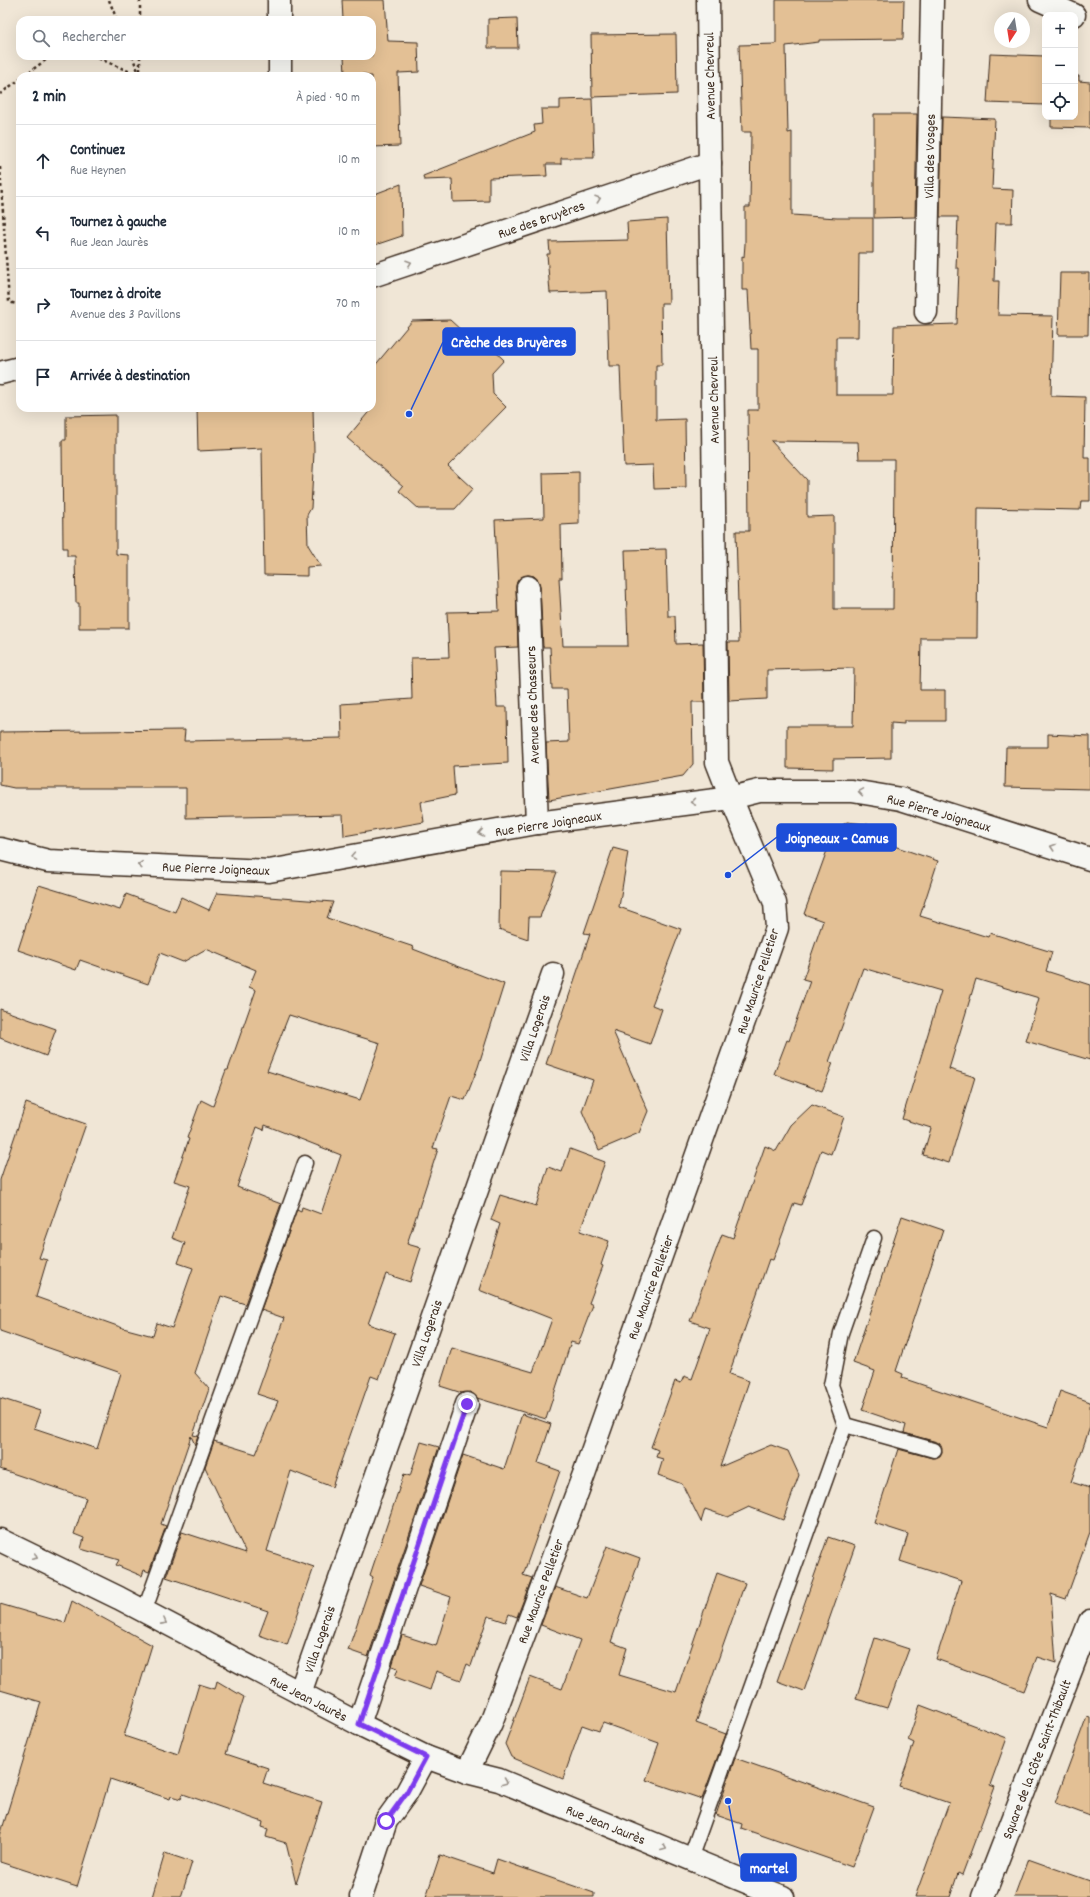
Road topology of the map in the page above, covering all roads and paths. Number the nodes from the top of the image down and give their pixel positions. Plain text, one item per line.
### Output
1 (109, 0) edge
2 (140, 0) edge
3 (279, 0) edge
4 (708, 0) edge
5 (932, 0) edge
6 (1040, 0) edge
7 (1067, 12) edge
8 (115, 16) edge
9 (140, 16) edge
10 (280, 16) edge
11 (1078, 17) edge
12 (1090, 22) edge
13 (45, 60) edge
14 (102, 60) edge
15 (134, 60) edge
16 (140, 60) edge
17 (280, 60) edge
18 (29, 72) edge
19 (131, 72) edge
20 (138, 72) edge
21 (140, 72) edge
22 (280, 72) edge
23 (16, 82) edge
24 (0, 94) edge
25 (710, 162) junction
26 (0, 166) edge
27 (376, 275) edge
28 (16, 304) edge
29 (926, 312) dead end
30 (16, 369) edge
31 (0, 373) edge
32 (528, 587) dead end
33 (731, 798) junction
34 (537, 823) junction
35 (0, 848) edge
36 (1090, 859) edge
37 (553, 974) dead end
38 (305, 1163) dead end
39 (874, 1238) dead end
40 (467, 1404) dead end
41 (845, 1425) junction
42 (934, 1450) dead end
43 (0, 1540) edge
44 (144, 1612) junction
45 (1090, 1621) edge
46 (300, 1693) junction
47 (359, 1724) junction
48 (426, 1757) junction
49 (467, 1772) junction
50 (690, 1859) junction
51 (361, 1897) edge
52 (783, 1897) edge
53 (983, 1897) edge

1 - 8 path
2 - 9 path
3 - 10 street
4 - 25 street, Avenue Chevreul
5 - 29 street, Villa des Vosges
6 - 7 street
11 - 12 street
13 - 18 path
14 - 19 path
15 - 20 path
16 - 21 path
17 - 22 street
23 - 24 path
27 -> 25 street, Rue des Bruyères
25 - 33 street, Avenue Chevreul
26 - 28 path
30 - 31 street
32 - 34 street, Avenue des Chasseurs
33 -> 34 street, Rue Pierre Joigneaux
36 -> 33 street, Rue Pierre Joigneaux
33 - 49 street, Rue Maurice Pelletier
34 -> 35 street, Rue Pierre Joigneaux
37 - 46 street, Villa Logerais
38 - 44 lane
39 - 41 lane
40 - 47 street
41 - 42 lane
41 - 50 lane
43 -> 44 street, Rue Jean Jaurès
44 -> 46 street, Rue Jean Jaurès
45 - 53 street, Square de la Côte Saint-Thibault
46 - 47 street, Rue Jean Jaurès
47 - 48 street, Rue Jean Jaurès
48 - 49 street, Rue Jean Jaurès
48 - 51 street
49 -> 50 street, Rue Jean Jaurès
50 - 52 street, Rue Jean Jaurès

